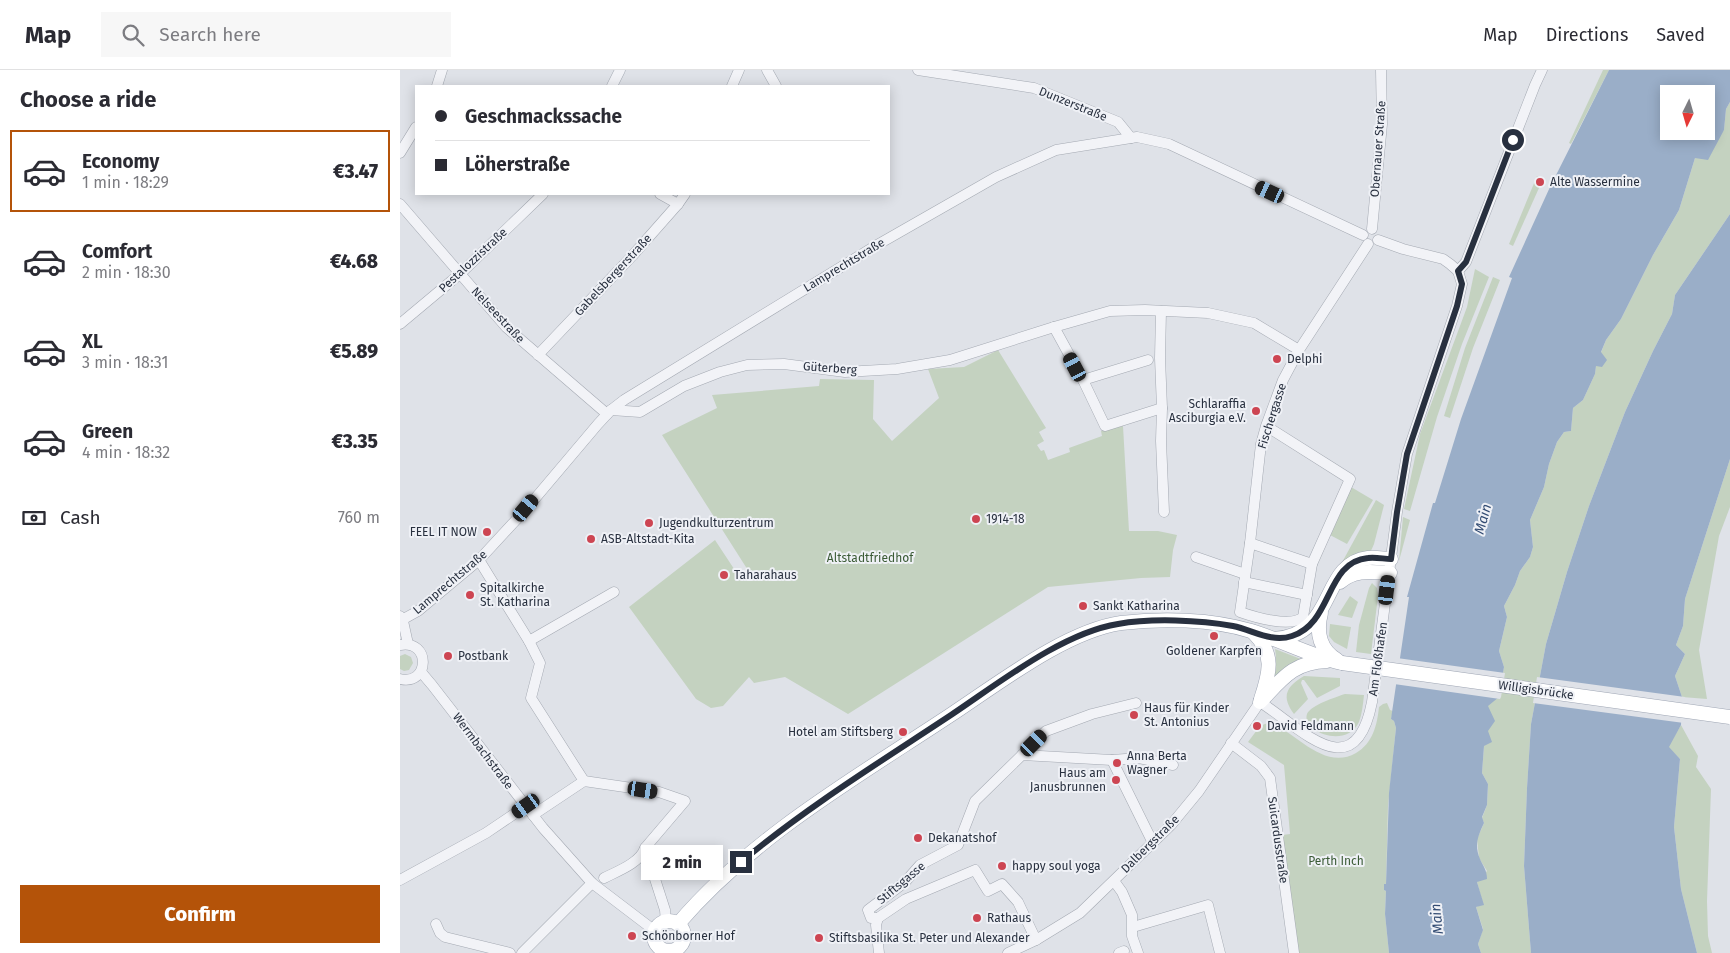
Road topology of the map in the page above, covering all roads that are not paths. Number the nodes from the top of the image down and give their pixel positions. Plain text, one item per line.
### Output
1 (442, 70) edge
2 (620, 70) edge
3 (739, 70) edge
4 (767, 70) edge
5 (918, 70) edge
6 (1381, 70) edge
7 (1542, 70) edge
8 (947, 72) edge
9 (437, 85) edge
10 (612, 85) edge
11 (732, 85) edge
12 (775, 85) edge
13 (415, 129) edge
14 (1131, 138) junction
15 (400, 153) edge
16 (543, 195) edge
17 (662, 195) edge
18 (684, 195) edge
19 (400, 204) edge
20 (678, 204) junction
21 (1370, 240) junction
22 (1458, 271) junction
23 (461, 273) junction
24 (1161, 311) junction
25 (400, 324) edge
26 (1054, 327) junction
27 (1299, 350) junction
28 (538, 355) junction
29 (1148, 360) dead end
30 (1083, 380) junction
31 (1162, 408) junction
32 (609, 412) junction
33 (1266, 426) junction
34 (1164, 512) dead end
35 (1250, 543) junction
36 (1196, 557) dead end
37 (479, 560) junction
38 (1312, 564) junction
39 (1390, 566) junction
40 (1245, 578) junction
41 (614, 592) dead end
42 (1306, 595) junction
43 (1321, 612) junction
44 (401, 619) edge
45 (1253, 631) junction
46 (1273, 639) junction
47 (529, 642) junction
48 (404, 644) edge
49 (1338, 662) junction
50 (421, 672) junction
51 (400, 679) edge
52 (1260, 702) junction
53 (1136, 703) dead end
54 (1730, 717) edge
55 (1231, 743) junction
56 (1022, 756) junction
57 (1112, 760) junction
58 (1173, 766) dead end
59 (584, 781) junction
60 (526, 806) junction
61 (533, 815) junction
62 (1153, 843) junction
63 (645, 848) junction
64 (604, 878) dead end
65 (400, 880) edge
66 (1114, 881) junction
67 (592, 883) junction
68 (878, 918) junction
69 (672, 923) junction
70 (436, 924) dead end
71 (1132, 927) junction
72 (655, 931) junction
73 (1036, 940) junction
74 (1025, 945) junction
75 (678, 951) edge
76 (1130, 951) edge
77 (510, 953) edge
78 (522, 953) edge
79 (879, 953) edge
80 (1008, 953) edge
81 (1033, 953) edge
82 (1220, 953) edge
83 (1294, 953) edge

1 - 9 street
2 - 10 street
3 - 11 street
4 - 12 street
5 - 8 street, Dunzerstraße
6 - 21 street, Obernauer Straße
7 - 22 street
8 - 14 street, Dunzerstraße
13 - 15 street
14 - 21 street, Lamprechtstraße
14 - 32 street, Lamprechtstraße
16 - 23 street, Pestalozzistraße
17 - 20 street
18 - 20 street, Gabelsbergerstraße
19 - 23 street, Nelseestraße
20 - 28 street, Gabelsbergerstraße
21 - 22 street, Lamprechtstraße
21 - 27 street, Fischergasse
22 - 39 street, Am Floßhafen
23 - 25 street, Pestalozzistraße
23 - 28 street, Nelseestraße
24 - 26 street, Güterberg
24 - 27 street, Güterberg
24 - 31 street
26 - 30 street
26 - 32 street, Güterberg
27 - 33 street, Fischergasse
28 - 32 street, Nelseestraße
29 - 30 street
30 - 31 street
31 - 34 street
32 - 37 street, Lamprechtstraße
33 - 35 street, Fischergasse
33 - 38 street
35 - 38 street
35 - 40 street, Fischergasse
36 - 40 street
37 - 44 street, Lamprechtstraße
37 - 47 street
38 - 42 street
39 - 43 main road
39 - 52 street, Am Floßhafen
40 - 42 street
40 - 42 street, Fischergasse
41 - 47 street
43 - 46 main road
43 - 49 main road
44 - 48 street
45 - 46 main road
45 - 52 main road
45 - 69 main road
46 - 49 main road
47 - 59 street
48 - 50 street
49 - 52 main road
49 - 54 main road, Willigisbrücke, bridge
50 - 51 street
50 - 60 street, Wermbachstraße
52 - 55 street, Dalbergstraße
53 - 56 street
55 - 62 street, Dalbergstraße
55 - 83 street, Suicardusstraße
56 - 57 street
56 - 68 street, Stiftsgasse
57 - 58 street
57 - 62 street
59 - 61 street
59 - 63 street
60 - 61 street, Wermbachstraße
60 - 65 street
61 - 67 street, Wermbachstraße
62 - 66 street, Dalbergstraße
63 - 64 street
63 - 69 street
66 - 71 street
66 - 73 street, Dalbergstraße
67 - 72 street, Wermbachstraße
67 - 78 street
68 - 73 street
68 - 79 street, Stiftsgasse
69 - 72 main road
69 - 75 main road
70 - 77 street
71 - 76 street
71 - 82 street
72 - 75 main road
73 - 74 street, Dalbergstraße
74 - 80 street, Dalbergstraße
74 - 81 street

